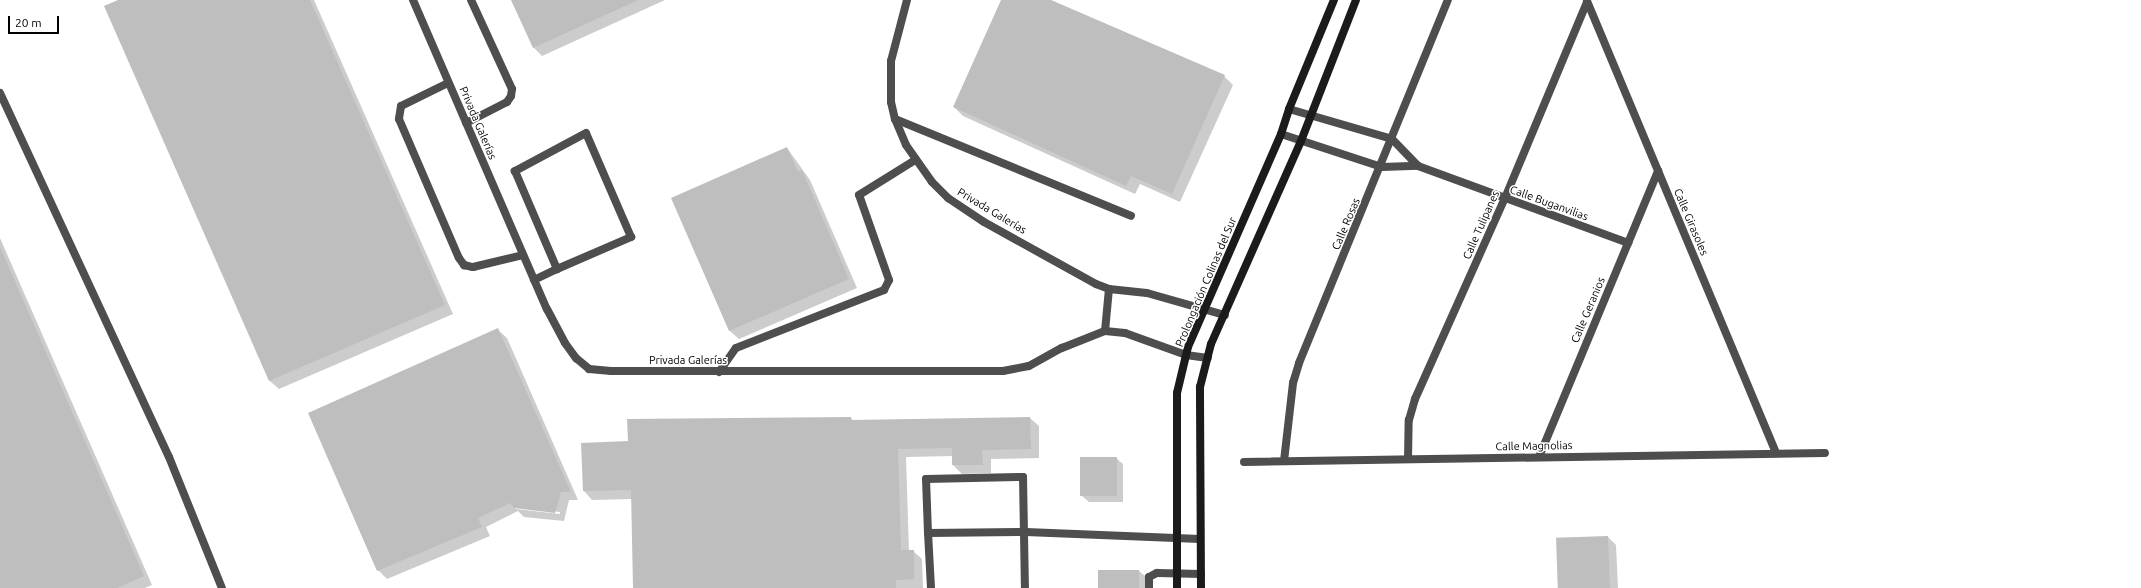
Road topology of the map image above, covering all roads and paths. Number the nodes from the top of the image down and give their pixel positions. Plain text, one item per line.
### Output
1 (413, 0) edge
2 (471, 0) edge
3 (907, 0) edge
4 (1334, 0) edge
5 (1356, 0) edge
6 (1448, 0) edge
7 (1587, 1) edge
8 (448, 83) junction
9 (0, 93) edge
10 (1289, 109) junction
11 (1310, 115) junction
12 (895, 119) junction
13 (466, 123) junction
14 (1281, 134) junction
15 (1392, 139) junction
16 (1301, 141) junction
17 (916, 160) junction
18 (1382, 166) junction
19 (1418, 166) junction
20 (1658, 171) junction
21 (1505, 198) junction
22 (1131, 216) dead end
23 (1628, 243) junction
24 (523, 255) junction
25 (557, 270) junction
26 (534, 280) junction
27 (1109, 289) junction
28 (1205, 310) junction
29 (1225, 315) junction
30 (1105, 331) junction
31 (1186, 355) junction
32 (1208, 358) junction
33 (719, 372) junction
34 (1776, 452) junction
35 (1825, 453) dead end
36 (1539, 457) junction
37 (1408, 459) junction
38 (1284, 461) junction
39 (1244, 462) dead end
40 (1026, 532) junction
41 (928, 533) junction
42 (1176, 538) junction
43 (1200, 539) junction
44 (1177, 573) junction
45 (1201, 574) junction
46 (222, 588) edge
47 (931, 588) edge
48 (1025, 588) edge
49 (1149, 588) edge
50 (1177, 588) edge
51 (1201, 588) edge

1 - 8 street, Privada Galerías
2 - 13 street
3 - 12 street, Privada Galerías
4 - 10 street, Prolongación Colinas del Sur
5 - 11 street
6 - 15 street, Calle Rosas
7 - 20 street, Calle Girasoles
7 - 21 street, Calle Tulipanes
8 - 13 street, Privada Galerías
8 - 24 street
9 - 46 street
10 - 11 street, Calle Buganvilias
10 - 14 street, Prolongación Colinas del Sur
11 - 15 street, Calle Buganvilias
11 - 16 street
12 - 17 street, Privada Galerías
12 - 22 street
13 - 24 street, Privada Galerías
14 - 16 street, Calle Buganvilias
14 - 28 street, Prolongación Colinas del Sur
15 - 18 street, Calle Rosas
15 - 19 street, Calle Buganvilias
16 - 18 street, Calle Buganvilias
16 - 29 street
17 - 27 street, Privada Galerías
17 - 33 street
18 - 19 street, Calle Buganvilias
18 - 38 street, Calle Rosas
19 - 21 street, Calle Buganvilias
20 - 23 street, Calle Geranios
20 - 34 street, Calle Girasoles
21 - 23 street, Calle Buganvilias
21 - 37 street, Calle Tulipanes
23 - 36 street, Calle Geranios
24 - 26 street, Privada Galerías
25 - 25 street
25 - 26 street
26 - 33 street, Privada Galerías
27 - 28 street, Privada Galerías
27 - 30 street
28 - 29 street, Privada Galerías
28 - 31 street, Prolongación Colinas del Sur
29 - 32 street
30 - 31 street, Privada Galerías
30 - 33 street, Privada Galerías
31 - 32 street, Privada Galerías
31 - 42 street, Prolongación Colinas del Sur
32 - 43 street
34 - 35 street, Calle Magnolias
34 - 36 street, Calle Magnolias
36 - 37 street, Calle Magnolias
37 - 38 street, Calle Magnolias
38 - 39 street, Calle Magnolias
40 - 41 street
40 - 41 street
40 - 42 street
40 - 48 street
41 - 47 street
42 - 43 street
42 - 44 street, Prolongación Colinas del Sur
43 - 45 street
44 - 45 street
44 - 49 street
44 - 50 street, Prolongación Colinas del Sur
45 - 51 street

